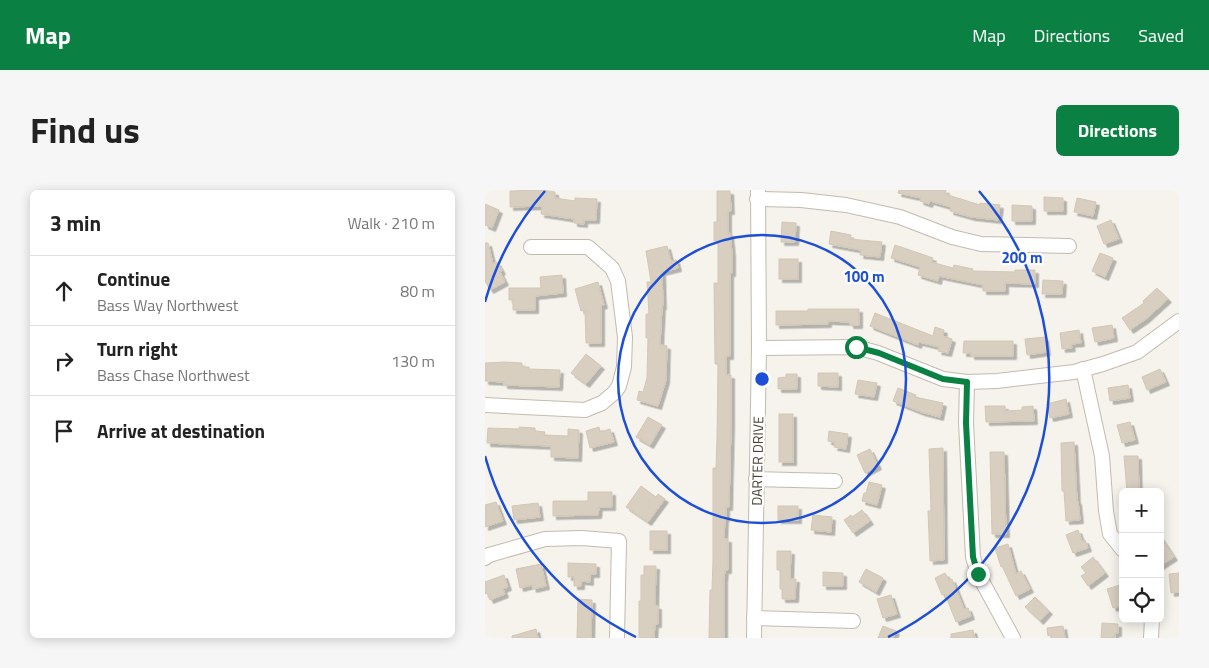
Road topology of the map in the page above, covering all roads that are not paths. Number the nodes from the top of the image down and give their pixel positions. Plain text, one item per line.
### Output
1 (757, 194) edge
2 (1069, 246) dead end
3 (531, 247) dead end
4 (1179, 321) edge
5 (759, 348) junction
6 (1083, 369) junction
7 (967, 382) junction
8 (485, 405) edge
9 (756, 479) junction
10 (835, 481) dead end
11 (1119, 545) edge
12 (485, 558) edge
13 (754, 618) junction
14 (853, 621) dead end
15 (1152, 623) edge
16 (617, 638) edge
17 (754, 638) edge
18 (1013, 638) edge
19 (1151, 638) edge

1 - 2 street
1 - 5 street, DARTER DRIVE
3 - 8 street
4 - 6 street
5 - 7 street
5 - 9 street, DARTER DRIVE
6 - 7 street
6 - 11 street
7 - 18 street
9 - 10 street
9 - 13 street, DARTER DRIVE
12 - 16 street
13 - 14 street
13 - 17 street, DARTER DRIVE
15 - 19 street

